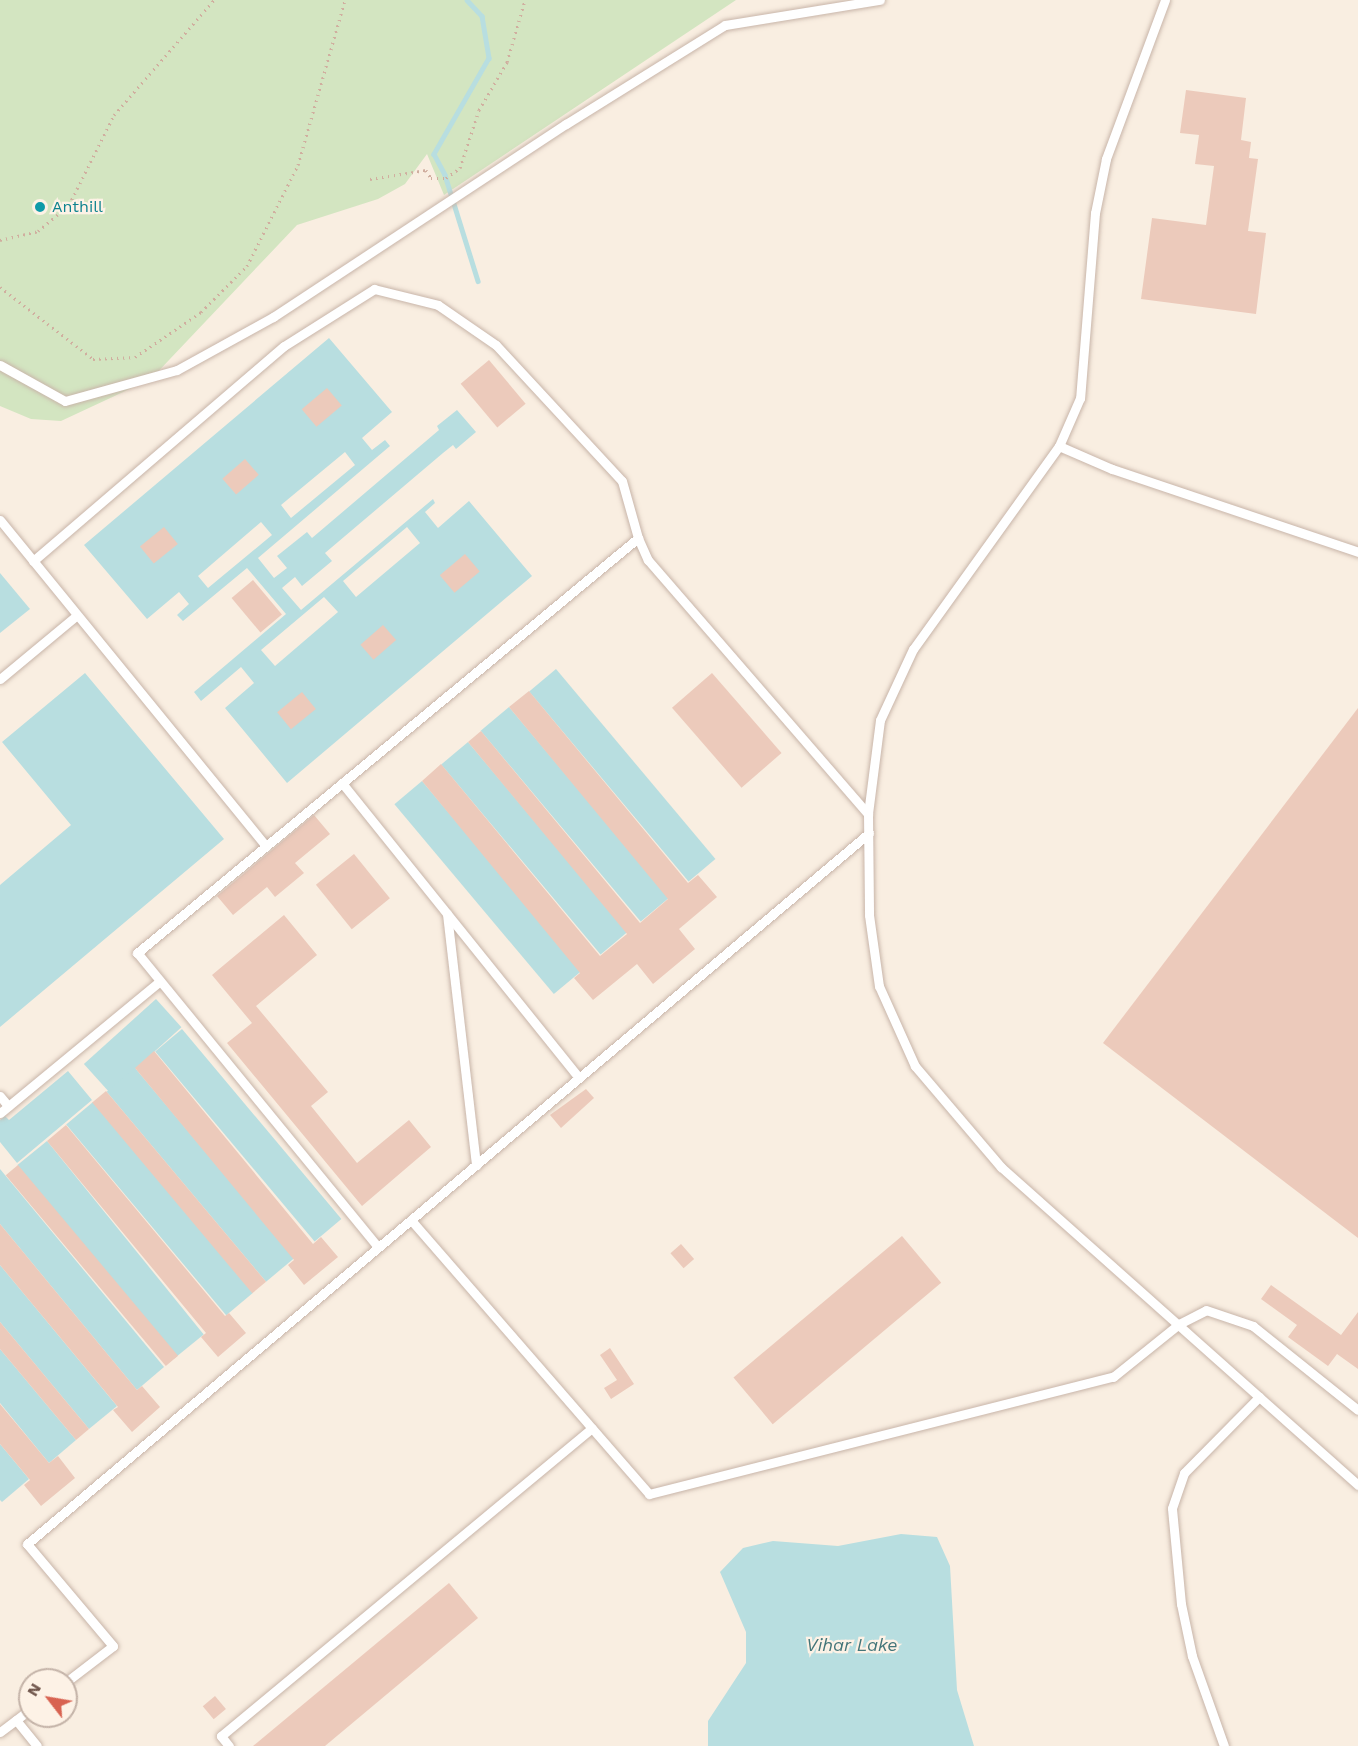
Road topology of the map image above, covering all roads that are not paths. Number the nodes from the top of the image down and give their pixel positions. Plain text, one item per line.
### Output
1 (880, 0) edge
2 (1165, 0) edge
3 (0, 365) edge
4 (1059, 446) junction
5 (0, 520) edge
6 (638, 538) junction
7 (1358, 552) edge
8 (33, 561) junction
9 (77, 615) junction
10 (0, 679) edge
11 (342, 783) junction
12 (868, 814) junction
13 (869, 833) junction
14 (266, 846) junction
15 (447, 913) junction
16 (160, 981) junction
17 (579, 1078) junction
18 (0, 1096) edge
19 (8, 1106) junction
20 (0, 1113) edge
21 (476, 1165) junction
22 (411, 1220) junction
23 (378, 1247) junction
24 (1179, 1324) junction
25 (1259, 1397) junction
26 (1358, 1410) edge
27 (592, 1428) junction
28 (1358, 1485) edge
29 (78, 1673) edge
30 (16, 1720) joint
31 (0, 1731) edge
32 (37, 1746) edge
33 (229, 1746) edge
34 (1224, 1746) edge

1 - 3 lane
2 - 4 lane
4 - 7 lane
4 - 12 lane
5 - 8 lane
6 - 8 lane
6 - 11 lane
6 - 12 lane
8 - 9 lane
9 - 10 lane
9 - 14 lane
11 - 14 lane
11 - 15 lane
12 - 13 lane
13 - 17 lane
13 - 24 lane
14 - 16 lane
15 - 17 lane
15 - 21 lane
16 - 19 lane
16 - 23 lane
17 - 21 lane
18 - 19 lane
19 - 20 lane
21 - 22 lane
22 - 23 lane
22 - 27 lane
23 - 29 lane
24 - 25 lane
24 - 26 lane
24 - 27 lane
25 - 28 lane
25 - 34 lane
27 - 33 lane
30 - 31 lane
30 - 32 lane

